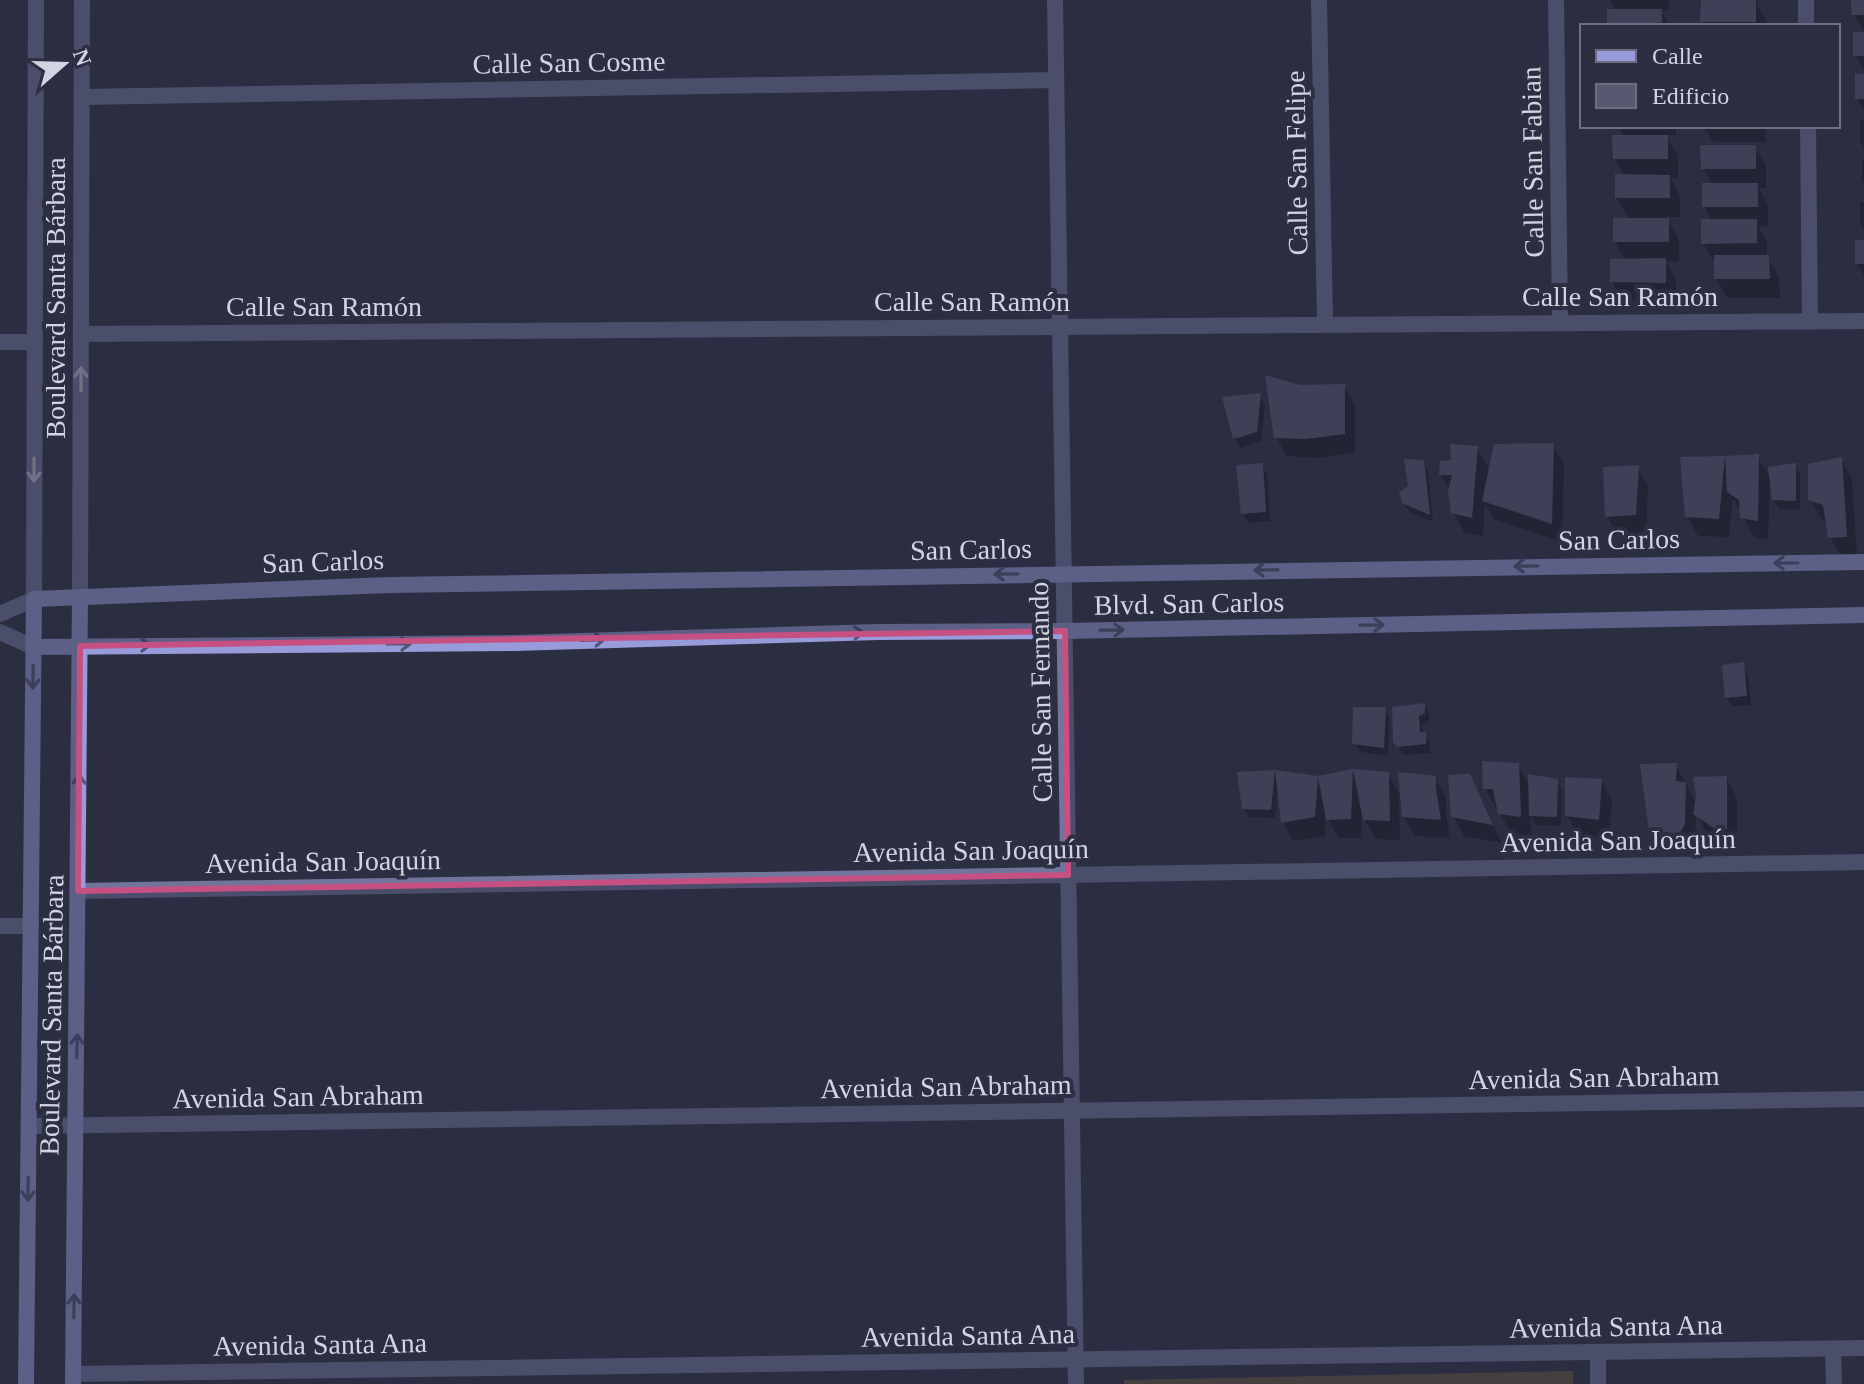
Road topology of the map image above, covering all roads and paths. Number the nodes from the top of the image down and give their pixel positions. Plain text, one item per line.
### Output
1 (36, 0) edge
2 (82, 0) edge
3 (1055, 0) edge
4 (1319, 0) edge
5 (1556, 0) edge
6 (1806, 0) edge
7 (1806, 24) edge
8 (1056, 80) junction
9 (82, 97) junction
10 (1808, 128) edge
11 (1810, 321) junction
12 (1864, 321) edge
13 (1560, 323) junction
14 (1325, 324) junction
15 (1060, 327) junction
16 (81, 334) junction
17 (0, 342) edge
18 (35, 342) junction
19 (1864, 562) edge
20 (1064, 573) junction
21 (80, 597) junction
22 (34, 599) junction
23 (0, 614) edge
24 (1864, 615) edge
25 (1065, 631) junction
26 (0, 632) edge
27 (80, 646) junction
28 (33, 647) junction
29 (1864, 862) edge
30 (1068, 875) junction
31 (78, 891) junction
32 (0, 926) edge
33 (31, 926) junction
34 (1864, 1099) edge
35 (1072, 1111) junction
36 (76, 1125) junction
37 (29, 1126) junction
38 (1864, 1348) edge
39 (1833, 1349) junction
40 (1598, 1352) junction
41 (1076, 1360) junction
42 (73, 1379) edge
43 (26, 1384) edge
44 (1076, 1384) edge
45 (1598, 1384) edge
46 (1834, 1384) edge

1 - 18 street, Boulevard Santa Bárbara
2 - 9 street, Boulevard Santa Bárbara
3 - 8 street, Calle San Fernando
4 - 14 street, Calle San Felipe
5 - 13 street, Calle San Fabian
6 - 7 street
8 - 9 street, Calle San Cosme
8 - 15 street, Calle San Fernando
9 - 16 street, Boulevard Santa Bárbara
10 - 11 street
11 - 12 street, Calle San Ramón
11 - 13 street, Calle San Ramón
13 - 14 street, Calle San Ramón
14 - 15 street, Calle San Ramón
15 - 16 street, Calle San Ramón
15 - 20 street, Calle San Fernando
21 -> 16 street, Boulevard Santa Bárbara
17 - 18 street
18 -> 22 street, Boulevard Santa Bárbara
19 -> 20 main road, San Carlos
20 -> 21 main road, San Carlos
20 - 25 street, Calle San Fernando
21 - 22 main road, San Carlos
21 - 27 main road, Boulevard Santa Bárbara
22 - 23 street
22 - 28 main road, Boulevard Santa Bárbara
25 -> 24 main road, Blvd. San Carlos
27 -> 25 main road, Blvd. San Carlos
25 - 30 street, Calle San Fernando
26 - 28 street
27 - 28 main road
31 -> 27 main road, Boulevard Santa Bárbara
28 -> 33 main road, Boulevard Santa Bárbara
29 - 30 street, Avenida San Joaquín
30 - 31 street, Avenida San Joaquín
30 - 35 street, Calle San Fernando
36 -> 31 main road, Boulevard Santa Bárbara
32 - 33 street
33 - 37 main road, Boulevard Santa Bárbara
34 - 35 street, Avenida San Abraham
35 - 36 street, Avenida San Abraham
35 - 41 street, Calle San Fernando
36 - 37 street, Avenida San Abraham
42 -> 36 main road, Boulevard Santa Bárbara
37 -> 43 main road, Boulevard Santa Bárbara
38 - 39 street, Avenida Santa Ana
39 - 40 street, Avenida Santa Ana
39 - 46 street
40 - 41 street, Avenida Santa Ana
40 - 45 street
41 - 42 street, Avenida Santa Ana
41 - 44 street, Calle San Fernando

